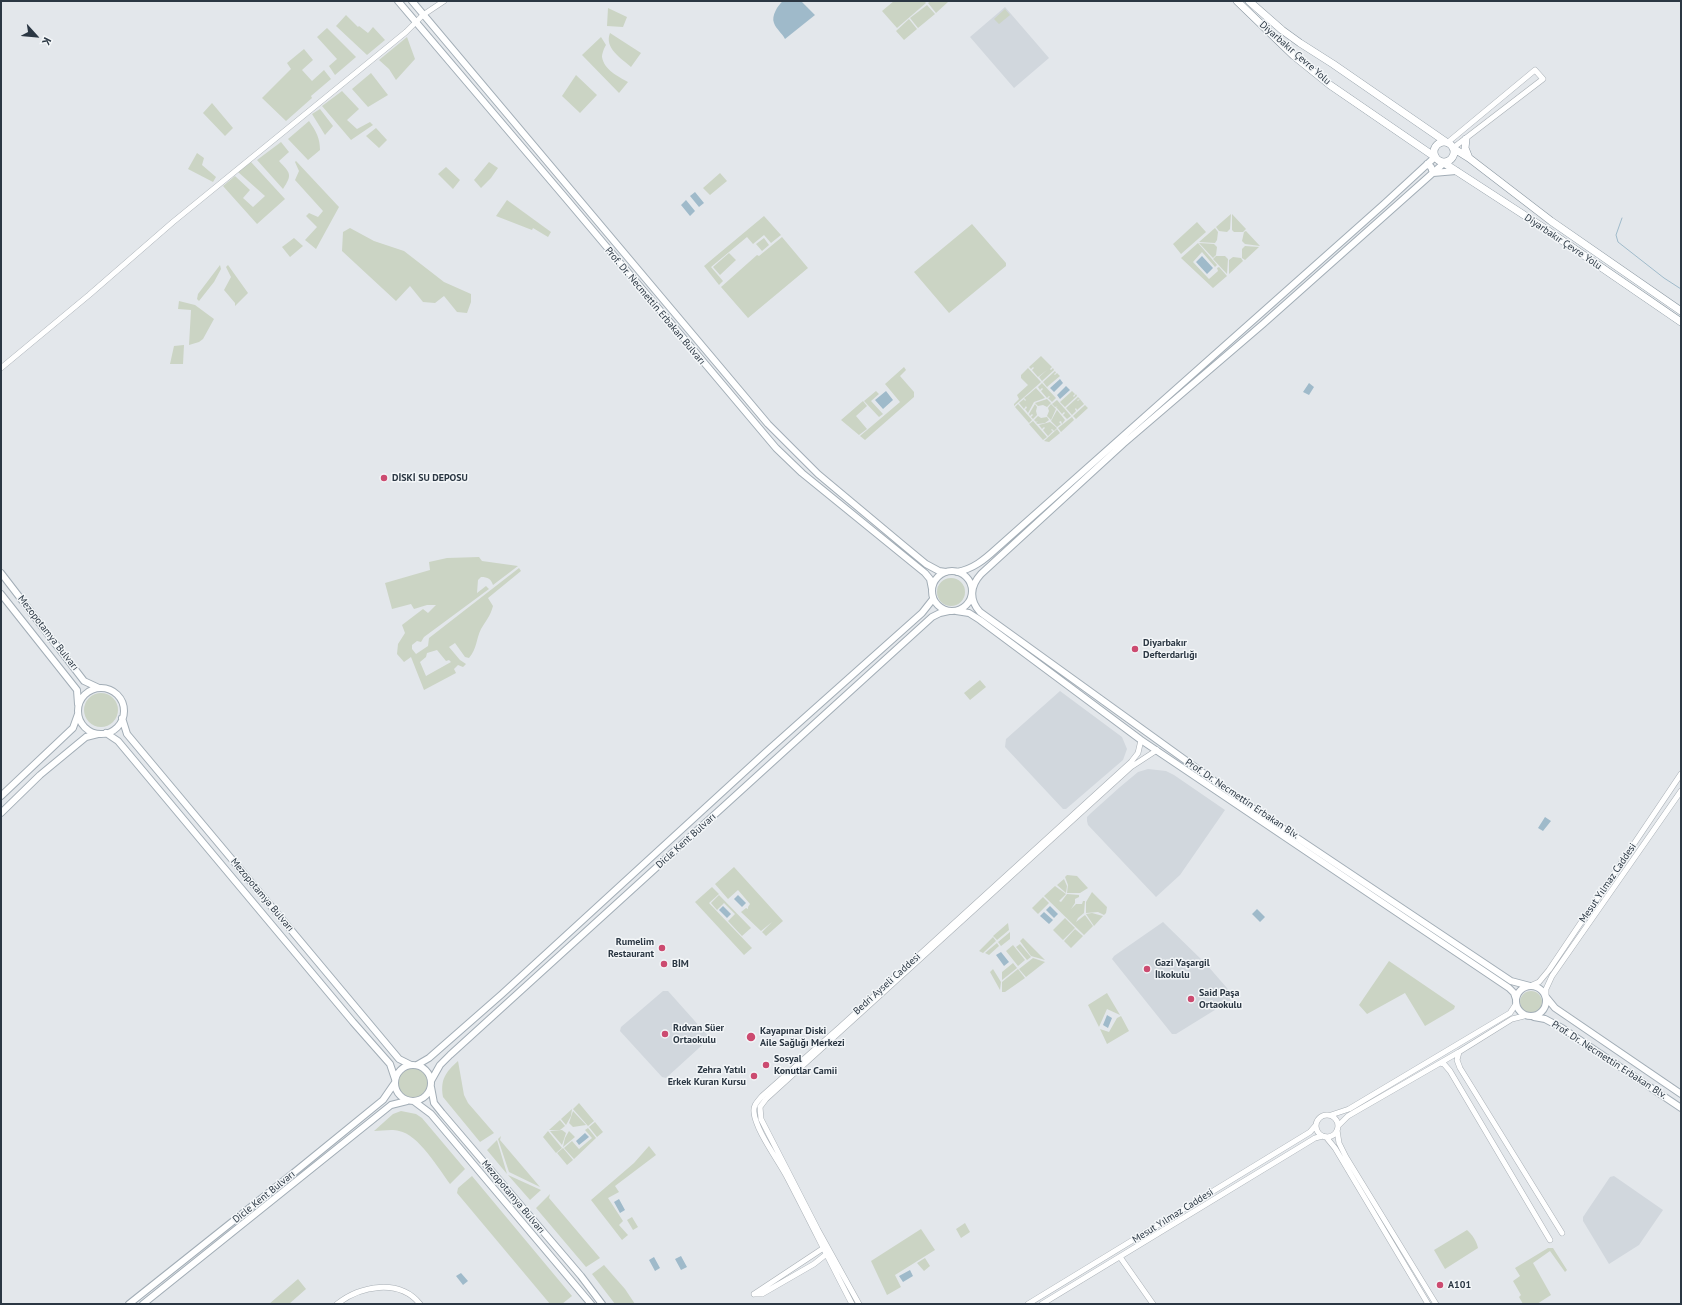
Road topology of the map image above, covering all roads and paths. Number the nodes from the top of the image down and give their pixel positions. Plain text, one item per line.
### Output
1 (398, 1) edge
2 (412, 1) edge
3 (444, 1) edge
4 (1236, 1) edge
5 (1249, 1) edge
6 (423, 15) junction
7 (415, 22) junction
8 (1466, 139) junction
9 (1446, 143) junction
10 (1453, 148) junction
11 (1435, 157) junction
12 (1469, 158) junction
13 (1444, 163) junction
14 (1427, 164) junction
15 (1456, 172) junction
16 (1433, 173) junction
17 (1681, 311) edge
18 (1681, 322) edge
19 (1, 368) edge
20 (946, 572) junction
21 (957, 572) junction
22 (1, 573) edge
23 (932, 589) junction
24 (972, 591) junction
25 (1, 594) edge
26 (933, 599) junction
27 (953, 611) junction
28 (99, 688) junction
29 (78, 707) junction
30 (78, 714) junction
31 (122, 718) junction
32 (106, 733) junction
33 (99, 734) junction
34 (1141, 740) junction
35 (1157, 750) junction
36 (1681, 774) edge
37 (1681, 791) edge
38 (1, 796) edge
39 (1, 813) edge
40 (1530, 986) junction
41 (1546, 997) junction
42 (1516, 1002) junction
43 (1524, 1016) junction
44 (1534, 1017) junction
45 (1459, 1052) junction
46 (1440, 1063) junction
47 (414, 1065) junction
48 (394, 1082) junction
49 (431, 1084) junction
50 (1681, 1094) edge
51 (407, 1101) junction
52 (416, 1102) junction
53 (1681, 1108) edge
54 (1331, 1115) junction
55 (1316, 1125) junction
56 (1338, 1128) junction
57 (1324, 1136) junction
58 (1562, 1233) dead end
59 (1550, 1240) dead end
60 (827, 1250) junction
61 (1120, 1257) junction
62 (129, 1304) edge
63 (143, 1304) edge
64 (337, 1304) edge
65 (420, 1304) edge
66 (591, 1304) edge
67 (602, 1304) edge
68 (852, 1304) edge
69 (859, 1304) edge
70 (1028, 1304) edge
71 (1042, 1304) edge
72 (1153, 1304) edge
73 (1428, 1304) edge
74 (1436, 1304) edge

1 - 7 main road, Prof. Dr. Necmettin Erbakan Bulvarı
2 - 6 main road, Prof. Dr. Necmettin Erbakan Bulvarı
3 - 6 main road
4 - 11 highway, Diyarbakır Çevre Yolu
5 - 9 highway, Diyarbakır Çevre Yolu
6 - 7 main road
6 - 20 main road, Prof. Dr. Necmettin Erbakan Bulvarı
7 - 19 main road
7 - 23 main road, Prof. Dr. Necmettin Erbakan Bulvarı
8 - 9 main road
8 - 10 main road
8 - 12 highway
9 - 10 highway
9 - 11 highway
10 - 12 highway, Diyarbakır Çevre Yolu
10 - 13 highway
11 - 13 highway
11 - 14 main road
12 - 17 highway, Diyarbakır Çevre Yolu
13 - 15 highway, Diyarbakır Çevre Yolu
13 - 16 main road
14 - 16 main road
14 - 21 main road
15 - 16 main road
15 - 18 highway, Diyarbakır Çevre Yolu
16 - 24 main road
20 - 21 main road
20 - 23 main road
21 - 24 main road
22 - 28 main road, Mezopotamya Bulvarı
23 - 26 main road
24 - 27 main road
24 - 40 main road, Prof. Dr. Necmettin Erbakan Blv.
25 - 29 main road, Mezopotamya Bulvarı
26 - 27 main road
26 - 47 main road, Dicle Kent Bulvarı
27 - 34 main road, Prof. Dr. Necmettin Erbakan Blv.
27 - 49 main road, Dicle Kent Bulvarı
28 - 29 main road
28 - 31 main road
29 - 30 main road
30 - 33 main road
30 - 38 main road
31 - 32 main road
31 - 47 main road, Mezopotamya Bulvarı
32 - 33 main road
32 - 48 main road, Mezopotamya Bulvarı
33 - 39 main road
34 - 35 main road, Prof. Dr. Necmettin Erbakan Blv.
34 - 60 main road, Bedri Ayseli Caddesi
35 - 42 main road, Prof. Dr. Necmettin Erbakan Blv.
35 - 60 main road, Bedri Ayseli Caddesi
36 - 40 main road, Mesut Yılmaz Caddesi
37 - 41 main road, Mesut Yılmaz Caddesi
40 - 41 main road
40 - 42 main road
41 - 44 main road
41 - 50 main road, Prof. Dr. Necmettin Erbakan Blv.
42 - 43 main road
42 - 54 main road
43 - 44 main road
43 - 45 main road
44 - 53 main road, Prof. Dr. Necmettin Erbakan Blv.
45 - 46 main road
45 - 58 main road
46 - 56 main road
46 - 59 main road
47 - 48 main road
47 - 49 main road
48 - 51 main road
48 - 62 main road, Dicle Kent Bulvarı
49 - 52 main road
49 - 67 main road, Mezopotamya Bulvarı
51 - 52 main road
51 - 63 main road, Dicle Kent Bulvarı
52 - 66 main road, Mezopotamya Bulvarı
54 - 55 main road
54 - 56 main road
55 - 57 main road
55 - 70 main road, Mesut Yılmaz Caddesi
56 - 57 main road
56 - 74 main road
57 - 61 main road, Mesut Yılmaz Caddesi
57 - 73 main road
60 - 60 main road
60 - 68 main road, Bedri Ayseli Caddesi
60 - 69 main road, Bedri Ayseli Caddesi
61 - 71 main road, Mesut Yılmaz Caddesi
61 - 72 main road
64 - 65 main road

